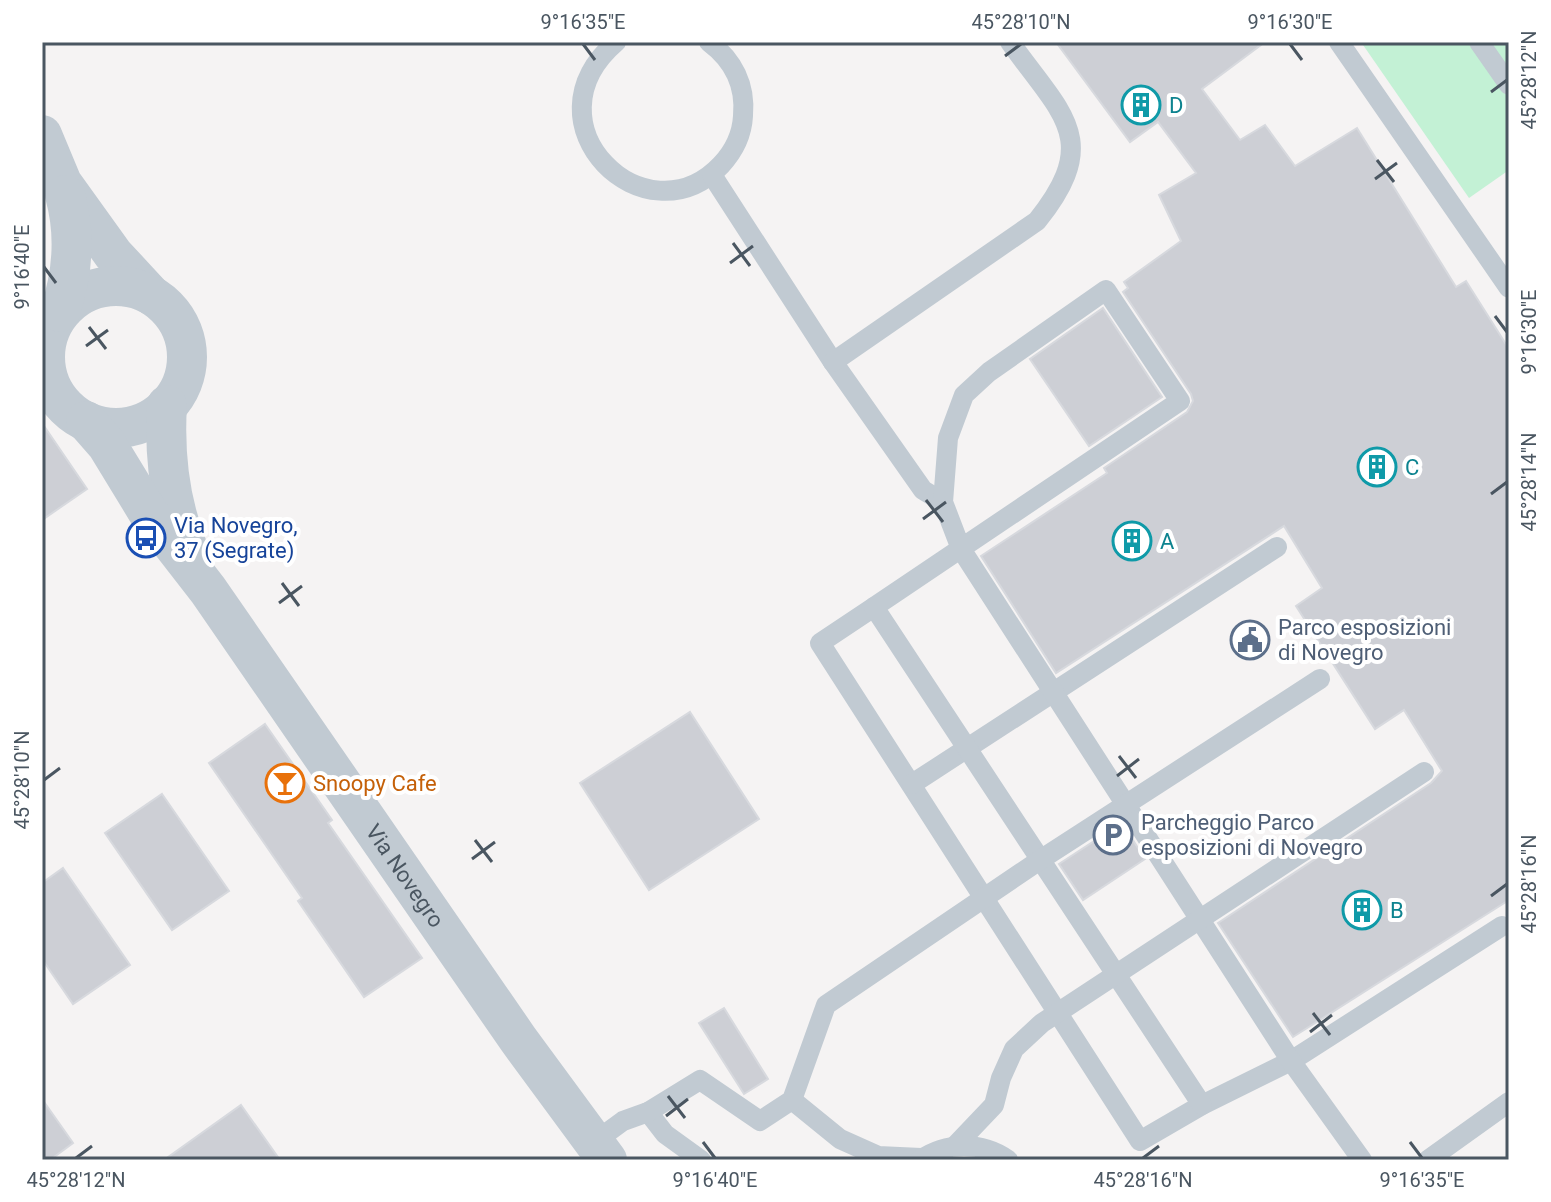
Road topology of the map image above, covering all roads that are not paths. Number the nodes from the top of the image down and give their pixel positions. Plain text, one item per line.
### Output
1 (616, 42) edge
2 (709, 42) edge
3 (1010, 42) edge
4 (1339, 42) edge
5 (1479, 42) edge
6 (1509, 85) edge
7 (42, 135) edge
8 (712, 175) junction
9 (62, 183) junction
10 (1509, 288) edge
11 (151, 295) junction
12 (51, 324) edge
13 (833, 362) junction
14 (167, 405) junction
15 (64, 410) edge
16 (943, 502) junction
17 (1277, 547) dead end
18 (961, 549) junction
19 (208, 590) junction
20 (874, 607) junction
21 (1320, 679) dead end
22 (1053, 692) junction
23 (967, 749) junction
24 (1424, 772) dead end
25 (912, 784) junction
26 (1126, 805) junction
27 (1040, 860) junction
28 (985, 897) junction
29 (1199, 918) junction
30 (1502, 926) dead end
31 (1114, 973) junction
32 (1059, 1011) junction
33 (1291, 1061) junction
34 (792, 1100) junction
35 (1509, 1102) edge
36 (1202, 1105) junction
37 (648, 1112) junction
38 (955, 1146) junction
39 (600, 1152) edge
40 (921, 1159) edge
41 (701, 1160) edge
42 (1008, 1160) edge
43 (1362, 1160) edge
44 (1428, 1160) edge

1 - 8 lane
2 - 8 lane
3 - 13 lane
4 - 10 lane
5 - 6 lane
7 - 9 street
8 - 13 lane
9 - 11 street, Via Novegro
9 - 12 street, Via Novegro
11 - 12 street
11 - 14 street, Via Novegro
12 - 15 street, Via Novegro
13 - 16 lane
14 - 15 street
14 - 19 street, Via Novegro
15 - 19 street, Via Novegro
16 - 18 lane
16 - 18 lane
17 - 22 lane
18 - 20 lane
18 - 22 lane
19 - 39 street, Via Novegro
20 - 23 lane
20 - 25 lane
21 - 26 lane
22 - 23 lane
22 - 26 lane
23 - 25 lane
23 - 27 lane
24 - 29 lane
25 - 28 lane
26 - 27 lane
26 - 29 lane
27 - 28 lane
27 - 31 lane
28 - 32 lane
28 - 34 lane
29 - 31 lane
29 - 33 lane
30 - 33 lane
31 - 32 lane
31 - 36 lane
32 - 36 lane
32 - 38 lane
33 - 36 lane
33 - 43 lane
34 - 37 lane
34 - 40 lane
35 - 44 lane
37 - 39 lane
37 - 41 lane
38 - 40 lane
38 - 42 lane

